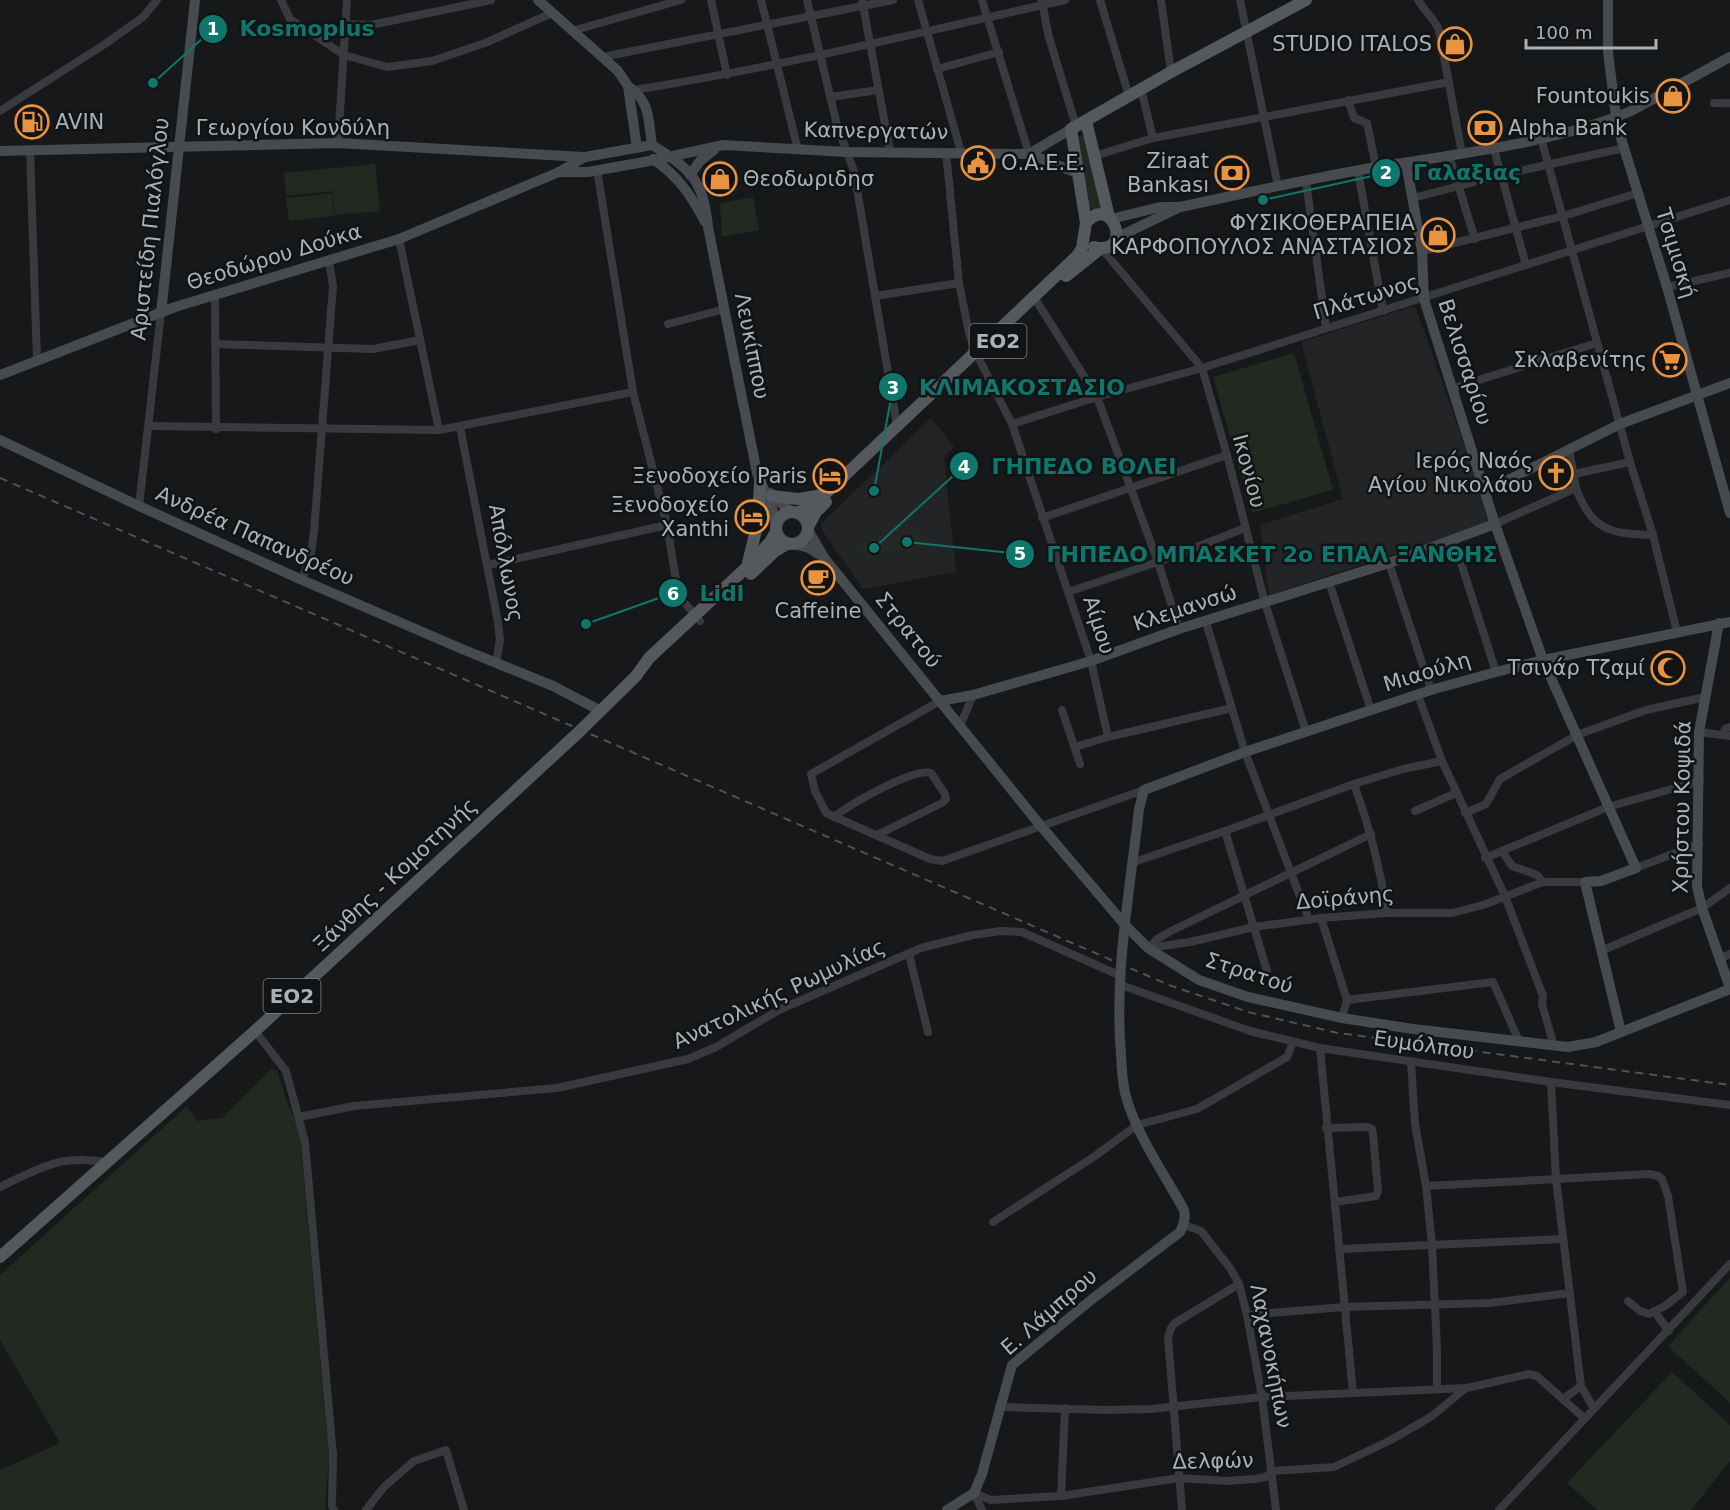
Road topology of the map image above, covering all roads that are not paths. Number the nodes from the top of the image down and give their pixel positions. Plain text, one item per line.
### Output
1 (157, 0) edge
2 (195, 0) edge
3 (281, 0) edge
4 (347, 0) edge
5 (491, 0) edge
6 (538, 0) edge
7 (681, 0) edge
8 (711, 0) edge
9 (761, 0) edge
10 (807, 0) edge
11 (893, 0) edge
12 (918, 0) edge
13 (982, 0) edge
14 (1065, 0) edge
15 (1100, 0) edge
16 (1161, 0) edge
17 (1240, 0) edge
18 (1306, 0) edge
19 (1419, 0) edge
20 (1608, 0) edge
21 (1042, 2) edge
22 (863, 3) edge
23 (552, 13) junction
24 (810, 15) junction
25 (987, 16) junction
26 (346, 24) junction
27 (766, 24) junction
28 (572, 31) junction
29 (927, 32) junction
30 (1247, 33) junction
31 (719, 34) junction
32 (871, 44) junction
33 (999, 52) junction
34 (821, 54) junction
35 (344, 55) junction
36 (602, 57) junction
37 (1730, 57) edge
38 (776, 63) junction
39 (937, 69) junction
40 (1171, 72) junction
41 (727, 75) junction
42 (1449, 82) junction
43 (631, 88) junction
44 (1141, 89) junction
45 (878, 90) junction
46 (1129, 96) junction
47 (830, 97) junction
48 (1348, 99) junction
49 (1714, 103) dead end
50 (1730, 103) edge
51 (0, 111) edge
52 (1264, 115) junction
53 (1616, 117) junction
54 (1078, 126) junction
55 (1153, 138) junction
56 (1541, 138) junction
57 (338, 143) junction
58 (652, 145) junction
59 (723, 146) junction
60 (179, 148) junction
61 (638, 148) junction
62 (1624, 148) junction
63 (1494, 149) junction
64 (30, 150) junction
65 (798, 150) junction
66 (0, 151) edge
67 (890, 151) junction
68 (846, 152) junction
69 (946, 152) junction
70 (961, 152) junction
71 (1029, 154) junction
72 (1462, 154) junction
73 (1094, 156) junction
74 (1449, 156) junction
75 (585, 157) junction
76 (671, 157) junction
77 (655, 160) junction
78 (1406, 163) junction
79 (1549, 165) junction
80 (1376, 167) junction
81 (597, 170) junction
82 (1358, 171) junction
83 (559, 172) junction
84 (1077, 173) junction
85 (690, 175) junction
86 (1501, 175) junction
87 (1306, 181) junction
88 (1278, 186) junction
89 (1457, 186) junction
90 (1638, 193) junction
91 (1413, 198) junction
92 (1730, 200) edge
93 (1180, 207) junction
94 (1563, 216) junction
95 (1110, 218) junction
96 (1648, 226) junction
97 (708, 227) junction
98 (1516, 228) junction
99 (1085, 229) junction
100 (1116, 238) junction
101 (399, 239) junction
102 (1474, 239) junction
103 (1101, 249) junction
104 (1422, 251) junction
105 (1573, 252) junction
106 (329, 261) junction
107 (1526, 265) junction
108 (1730, 273) edge
109 (959, 283) junction
110 (1667, 287) junction
111 (215, 296) junction
112 (875, 296) junction
113 (1424, 299) junction
114 (1036, 300) junction
115 (725, 309) junction
116 (1383, 310) junction
117 (160, 313) junction
118 (668, 324) dead end
119 (1326, 328) junction
120 (420, 340) junction
121 (1598, 343) junction
122 (215, 344) junction
123 (328, 348) junction
124 (977, 355) junction
125 (37, 360) junction
126 (1202, 368) junction
127 (0, 375) edge
128 (1730, 384) edge
129 (1453, 388) junction
130 (633, 392) junction
131 (1097, 397) junction
132 (1696, 397) junction
133 (1012, 424) junction
134 (1620, 424) junction
135 (148, 426) junction
136 (897, 426) junction
137 (460, 427) junction
138 (216, 429) junction
139 (323, 429) junction
140 (439, 430) junction
141 (0, 440) edge
142 (1569, 449) junction
143 (1227, 455) junction
144 (1630, 462) junction
145 (1574, 474) junction
146 (758, 477) junction
147 (1130, 487) junction
148 (1576, 488) junction
149 (1486, 491) junction
150 (824, 495) junction
151 (772, 496) junction
152 (140, 506) junction
153 (795, 513) junction
154 (1730, 513) edge
155 (1042, 518) junction
156 (1495, 524) junction
157 (667, 525) junction
158 (1245, 528) junction
159 (776, 529) junction
160 (808, 529) junction
161 (1653, 535) junction
162 (1454, 541) junction
163 (790, 544) junction
164 (825, 559) junction
165 (1158, 562) junction
166 (1389, 563) junction
167 (488, 565) junction
168 (746, 568) junction
169 (302, 580) junction
170 (1329, 582) junction
171 (1068, 592) junction
172 (1265, 603) junction
173 (698, 618) junction
174 (1206, 622) junction
175 (1725, 622) edge
176 (1179, 629) junction
177 (1677, 632) junction
178 (1543, 660) junction
179 (1090, 661) junction
180 (496, 663) junction
181 (1496, 672) junction
182 (1431, 690) junction
183 (973, 695) junction
184 (1418, 695) junction
185 (1705, 697) junction
186 (940, 701) junction
187 (1232, 708) junction
188 (1062, 710) dead end
189 (601, 711) junction
190 (1371, 711) junction
191 (960, 726) junction
192 (1730, 727) edge
193 (1306, 732) junction
194 (1699, 732) junction
195 (1577, 735) junction
196 (1726, 735) edge
197 (1108, 737) junction
198 (1075, 747) junction
199 (1245, 752) junction
200 (1442, 761) junction
201 (1080, 764) dead end
202 (1700, 781) junction
203 (1354, 784) junction
204 (1144, 790) junction
205 (1456, 793) junction
206 (1608, 807) junction
207 (1415, 812) dead end
208 (1465, 813) junction
209 (1270, 815) junction
210 (834, 817) junction
211 (1040, 825) junction
212 (1225, 831) junction
213 (1371, 834) junction
214 (877, 835) junction
215 (1699, 844) junction
216 (1502, 851) junction
217 (1485, 858) junction
218 (1134, 862) junction
219 (1636, 867) junction
220 (1291, 871) junction
221 (1543, 882) junction
222 (1585, 882) junction
223 (1730, 888) edge
224 (1244, 895) junction
225 (1504, 896) junction
226 (1702, 908) junction
227 (1387, 913) junction
228 (1321, 918) junction
229 (1309, 920) junction
230 (1125, 925) junction
231 (1254, 927) junction
232 (1148, 948) junction
233 (1603, 950) junction
234 (909, 954) junction
235 (1725, 956) edge
236 (1267, 971) dead end
237 (1121, 980) junction
238 (1730, 989) edge
239 (1347, 1000) junction
240 (1341, 1018) junction
241 (255, 1031) junction
242 (928, 1032) dead end
243 (1621, 1032) junction
244 (1518, 1041) junction
245 (1293, 1042) junction
246 (1554, 1046) junction
247 (1320, 1048) junction
248 (1411, 1062) junction
249 (1551, 1082) junction
250 (1730, 1105) edge
251 (299, 1117) junction
252 (1137, 1125) junction
253 (1326, 1128) junction
254 (107, 1162) junction
255 (1556, 1179) junction
256 (1426, 1186) junction
257 (0, 1187) edge
258 (1335, 1202) junction
259 (993, 1222) dead end
260 (1184, 1225) junction
261 (1563, 1239) junction
262 (1432, 1245) junction
263 (1340, 1249) junction
264 (0, 1257) edge
265 (1730, 1264) edge
266 (1239, 1284) junction
267 (1570, 1293) junction
268 (1628, 1301) dead end
269 (1436, 1305) junction
270 (1344, 1306) junction
271 (1654, 1311) junction
272 (1247, 1315) junction
273 (1669, 1331) junction
274 (1581, 1386) junction
275 (1467, 1388) junction
276 (1437, 1389) junction
277 (1353, 1393) junction
278 (1262, 1397) junction
279 (1563, 1399) junction
280 (1175, 1406) junction
281 (999, 1407) junction
282 (1593, 1407) junction
283 (1065, 1408) junction
284 (1584, 1418) junction
285 (1272, 1471) junction
286 (1179, 1478) junction
287 (974, 1493) junction
288 (1061, 1496) junction
289 (334, 1510) edge
290 (366, 1510) edge
291 (464, 1510) edge
292 (947, 1510) edge
293 (982, 1510) edge
294 (1182, 1510) edge
295 (1276, 1510) edge
296 (1499, 1510) edge

1 - 51 street
2 - 60 street, Αριστείδη Πιαλόγλου
3 - 35 street
4 - 26 street
5 - 26 street
6 - 23 street
7 - 28 street
8 - 31 street
9 - 27 street
10 - 24 street
11 - 22 street
12 - 29 street
13 - 25 street
14 - 21 street
15 - 46 street
16 - 40 street
17 - 30 street
18 - 30 main road
19 - 42 street
20 - 53 street, Τσιμισκή
21 - 25 street
21 - 54 street
22 - 24 street
22 - 32 street
23 - 28 street
23 - 35 street
24 - 27 street
24 - 34 street
25 - 29 street
25 - 33 street
26 - 35 street
27 - 31 street
27 - 38 street
28 - 36 street
29 - 32 street
29 - 39 street
30 - 40 main road
30 - 52 street
31 - 36 street
31 - 41 street
32 - 34 street
32 - 45 street
33 - 39 street
33 - 71 street
34 - 38 street
34 - 47 street
35 - 57 street
36 - 43 street
37 - 53 street
38 - 41 street
38 - 65 street
39 - 70 street
40 - 44 main road
41 - 43 street
42 - 48 street
42 - 72 street
43 - 58 street
43 - 61 street
44 - 46 main road
44 - 55 street
45 - 47 street
45 - 67 street
46 - 54 main road
47 - 68 street
48 - 52 street
48 - 80 street
49 - 50 street
52 - 55 street
52 - 88 street
53 - 56 street
53 - 62 street, Τσιμισκή
54 - 71 street
54 - 73 main road
54 - 84 main road
55 - 73 street
56 - 63 street
56 - 79 street
57 - 60 street, Γεωργίου Κονδύλη
57 - 75 street, Γεωργίου Κονδύλη
58 - 61 street, Θεοδώρου Δούκα
58 - 76 street, Λευκίππου
59 - 65 street, Καπνεργατών
59 - 76 street, Καπνεργατών
59 - 85 street
60 - 64 street, Γεωργίου Κονδύλη
60 - 117 street, Αριστείδη Πιαλόγλου
61 - 75 street, Θεοδώρου Δούκα
61 - 77 street, Λευκίππου
62 - 79 street
62 - 90 street, Τσιμισκή
63 - 72 street
63 - 86 street
64 - 66 street, Γεωργίου Κονδύλη
64 - 125 street
65 - 68 street, Καπνεργατών
67 - 68 street, Καπνεργατών
67 - 69 street, Καπνεργατών
68 - 112 street
69 - 70 street, Καπνεργατών
69 - 109 street, Αίμου
70 - 71 street, Καπνεργατών
71 - 84 street
72 - 74 street
73 - 95 main road
74 - 78 street
74 - 89 street
75 - 83 street, Θεοδώρου Δούκα
76 - 77 street, Καπνεργατών
76 - 85 street, Λευκίππου
77 - 81 street, Θεοδώρου Δούκα
77 - 97 street, Λευκίππου
78 - 80 street
78 - 91 street, Βελισσαρίου
79 - 86 street
79 - 94 street
80 - 82 street
81 - 83 street, Θεοδώρου Δούκα
81 - 130 street
82 - 87 street
82 - 116 street
83 - 101 street, Θεοδώρου Δούκα
84 - 99 main road
85 - 97 street, Λευκίππου
86 - 89 street
86 - 98 street
87 - 88 street
87 - 119 street
88 - 93 street
89 - 91 street
89 - 102 street
90 - 94 street
90 - 96 street, Τσιμισκή
91 - 104 street, Βελισσαρίου
92 - 96 street, Πλάτωνος
93 - 95 street
93 - 100 street
94 - 98 street
94 - 105 street
95 - 99 main road
95 - 100 main road
96 - 105 street, Πλάτωνος
96 - 110 street, Τσιμισκή
97 - 115 street, Λευκίππου
98 - 102 street
98 - 107 street
99 - 103 main road
99 - 114 main road, ΕΟ2
100 - 103 main road, ΕΟ2
101 - 106 street, Θεοδώρου Δούκα
101 - 120 street
102 - 104 street
103 - 114 main road, ΕΟ2
103 - 126 street, Ικονίου
104 - 113 street, Βελισσαρίου
105 - 107 street, Πλάτωνος
105 - 121 street
106 - 111 street, Θεοδώρου Δούκα
106 - 123 street
107 - 113 street, Πλάτωνος
108 - 110 street
109 - 112 street
109 - 124 street, Αίμου
110 - 132 street, Τσιμισκή
111 - 117 street, Θεοδώρου Δούκα
111 - 122 street
112 - 136 street
113 - 116 street, Πλάτωνος
113 - 129 street, Βελισσαρίου
114 - 124 main road, ΕΟ2
114 - 131 street
115 - 118 street
115 - 146 street, Λευκίππου
116 - 119 street, Πλάτωνος
117 - 125 street, Θεοδώρου Δούκα
117 - 135 street, Αριστείδη Πιαλόγλου
119 - 126 street, Πλάτωνος
120 - 123 street
120 - 140 street
121 - 129 street
121 - 134 street
122 - 123 street
122 - 138 street
123 - 139 street
124 - 133 street, Αίμου
124 - 136 main road, ΕΟ2
124 - 160 main road, ΕΟ2
125 - 127 street, Θεοδώρου Δούκα
126 - 131 street, Πλάτωνος
126 - 143 street, Ικονίου
128 - 132 street
129 - 149 street, Βελισσαρίου
130 - 137 street
130 - 157 street
131 - 133 street, Πλάτωνος
131 - 147 street
132 - 134 street
132 - 154 street, Τσιμισκή
133 - 155 street, Αίμου
134 - 142 street
134 - 144 street
135 - 138 street
135 - 152 street, Αριστείδη Πιαλόγλου
136 - 150 main road, ΕΟ2
137 - 140 street
137 - 167 street, Απόλλωνος
138 - 139 street
139 - 140 street
139 - 169 street
141 - 152 street, Ανδρέα Παπανδρέου
142 - 145 street
142 - 149 street
143 - 147 street
143 - 158 street, Ικονίου
144 - 145 street
144 - 161 street
145 - 148 street
146 - 151 street, Λευκίππου
146 - 159 street, Λευκίππου
146 - 168 main road
147 - 155 street
147 - 165 street
148 - 156 street, Κλεμανσώ
148 - 161 street
149 - 156 street, Βελισσαρίου
150 - 151 main road
150 - 153 main road, ΕΟ2
151 - 153 street, Λευκίππου
152 - 169 street, Ανδρέα Παπανδρέου
153 - 159 main road, ΕΟ2
153 - 160 main road
155 - 171 street, Αίμου
156 - 162 street, Κλεμανσώ
156 - 178 street, Βελισσαρίου
157 - 167 street
157 - 173 street
158 - 165 street
158 - 172 street, Ικονίου
159 - 163 main road
159 - 168 main road, ΕΟ2
160 - 163 main road, ΕΟ2
160 - 164 street, Στρατού
161 - 177 street
162 - 166 street, Κλεμανσώ
162 - 181 street
163 - 164 street, Στρατού
163 - 173 main road, ΕΟ2
164 - 186 street, Στρατού
165 - 171 street
165 - 176 street
166 - 170 street, Κλεμανσώ
166 - 182 street
167 - 180 street, Απόλλωνος
168 - 173 main road, ΕΟ2
169 - 180 street, Ανδρέα Παπανδρέου
170 - 172 street, Κλεμανσώ
170 - 190 street
171 - 179 street, Αίμου
172 - 174 street, Κλεμανσώ
172 - 193 street, Ικονίου
173 - 189 main road, ΕΟ2
174 - 176 street, Κλεμανσώ
174 - 187 street
175 - 177 street, Μιαούλη
175 - 185 street, Χρήστου Κοψιδά
176 - 179 street, Κλεμανσώ
177 - 178 street, Μιαούλη
178 - 181 street, Μιαούλη
178 - 195 street, Βελισσαρίου
179 - 183 street, Κλεμανσώ
179 - 197 street, Αίμου
180 - 189 street
181 - 182 street, Μιαούλη
182 - 184 street, Μιαούλη
183 - 186 street, Κλεμανσώ
183 - 191 street
184 - 190 street, Μιαούλη
184 - 200 street
185 - 194 street, Χρήστου Κοψιδά
185 - 195 street
186 - 191 street, Στρατού
186 - 210 street, Κλεμανσώ
187 - 197 street
187 - 199 street
188 - 198 street
189 - 241 main road, Ξάνθης - Κομοτηνής / ΕΟ2
190 - 193 street, Μιαούλη
191 - 211 street, Στρατού
192 - 196 street
193 - 199 street, Μιαούλη
194 - 196 street
194 - 202 street, Χρήστου Κοψιδά
195 - 206 street, Βελισσαρίου
195 - 208 street
197 - 198 street
198 - 201 street
199 - 204 street, Μιαούλη
199 - 209 street
200 - 203 street
200 - 205 street
202 - 206 street
202 - 215 street, Χρήστου Κοψιδά
203 - 209 street
203 - 213 street
204 - 211 street
204 - 218 street
205 - 207 street
205 - 208 street
206 - 216 street
206 - 219 street, Βελισσαρίου
208 - 217 street
209 - 212 street
209 - 220 street
210 - 214 street
210 - 214 street
211 - 214 street
211 - 230 street, Στρατού
212 - 218 street
212 - 224 street
213 - 220 street
213 - 227 street
215 - 219 street, Δοϊράνης
215 - 226 street, Χρήστου Κοψιδά
216 - 217 street
216 - 221 street, Δοϊράνης
217 - 225 street
218 - 230 street
219 - 222 street, Δοϊράνης
220 - 224 street
220 - 229 street
221 - 222 street, Δοϊράνης
221 - 225 street, Δοϊράνης
222 - 233 street
223 - 226 street
224 - 231 street
224 - 232 street
225 - 227 street, Δοϊράνης
225 - 246 street
226 - 233 street
226 - 235 street, Χρήστου Κοψιδά
227 - 228 street, Δοϊράνης
228 - 229 street, Δοϊράνης
228 - 239 street
229 - 231 street, Δοϊράνης
230 - 232 street, Στρατού
230 - 237 street
231 - 232 street, Δοϊράνης
231 - 236 street
232 - 240 street, Στρατού
233 - 243 street
234 - 237 street, Ανατολικής Ρωμυλίας
234 - 242 street
234 - 251 street, Ανατολικής Ρωμυλίας
235 - 238 street, Χρήστου Κοψιδά
237 - 245 street, Ευμόλπου
237 - 252 street
238 - 243 street, Στρατού
239 - 240 street
239 - 244 street
240 - 244 street, Στρατού
241 - 251 street
241 - 254 main road, Ξάνθης - Κομοτηνής / ΕΟ2
243 - 246 street, Στρατού
244 - 246 street, Στρατού
245 - 247 street, Ευμόλπου
245 - 252 street
247 - 248 street, Ευμόλπου
247 - 253 street
248 - 249 street, Ευμόλπου
248 - 256 street
249 - 250 street, Ευμόλπου
249 - 255 street
251 - 289 street
252 - 259 street
252 - 260 street
253 - 258 street
253 - 258 street
254 - 257 street
254 - 264 main road, Ξάνθης - Κομοτηνής / ΕΟ2
255 - 256 street
255 - 261 street
255 - 271 street
256 - 262 street
258 - 263 street
260 - 266 street, Λαχανοκήπων
260 - 281 street, Ε. Λάμπρου
261 - 262 street
261 - 267 street
262 - 263 street
262 - 269 street
263 - 270 street
265 - 273 street
266 - 272 street, Λαχανοκήπων
266 - 280 street
267 - 269 street
267 - 274 street
268 - 271 street
269 - 270 street
269 - 276 street
270 - 272 street
270 - 277 street
271 - 273 street
272 - 278 street, Λαχανοκήπων
273 - 282 street
274 - 279 street
274 - 282 street
275 - 276 street
275 - 279 street
275 - 285 street, Δελφών
276 - 277 street
277 - 278 street
278 - 280 street
278 - 285 street, Λαχανοκήπων
279 - 284 street
280 - 283 street
280 - 286 street
281 - 283 street
281 - 287 street, Ε. Λάμπρου
282 - 284 street
283 - 288 street
284 - 296 street
285 - 286 street, Δελφών
285 - 295 street, Λαχανοκήπων
286 - 288 street, Δελφών
286 - 294 street
287 - 288 street, Δελφών
287 - 292 street
287 - 293 street
290 - 291 street

